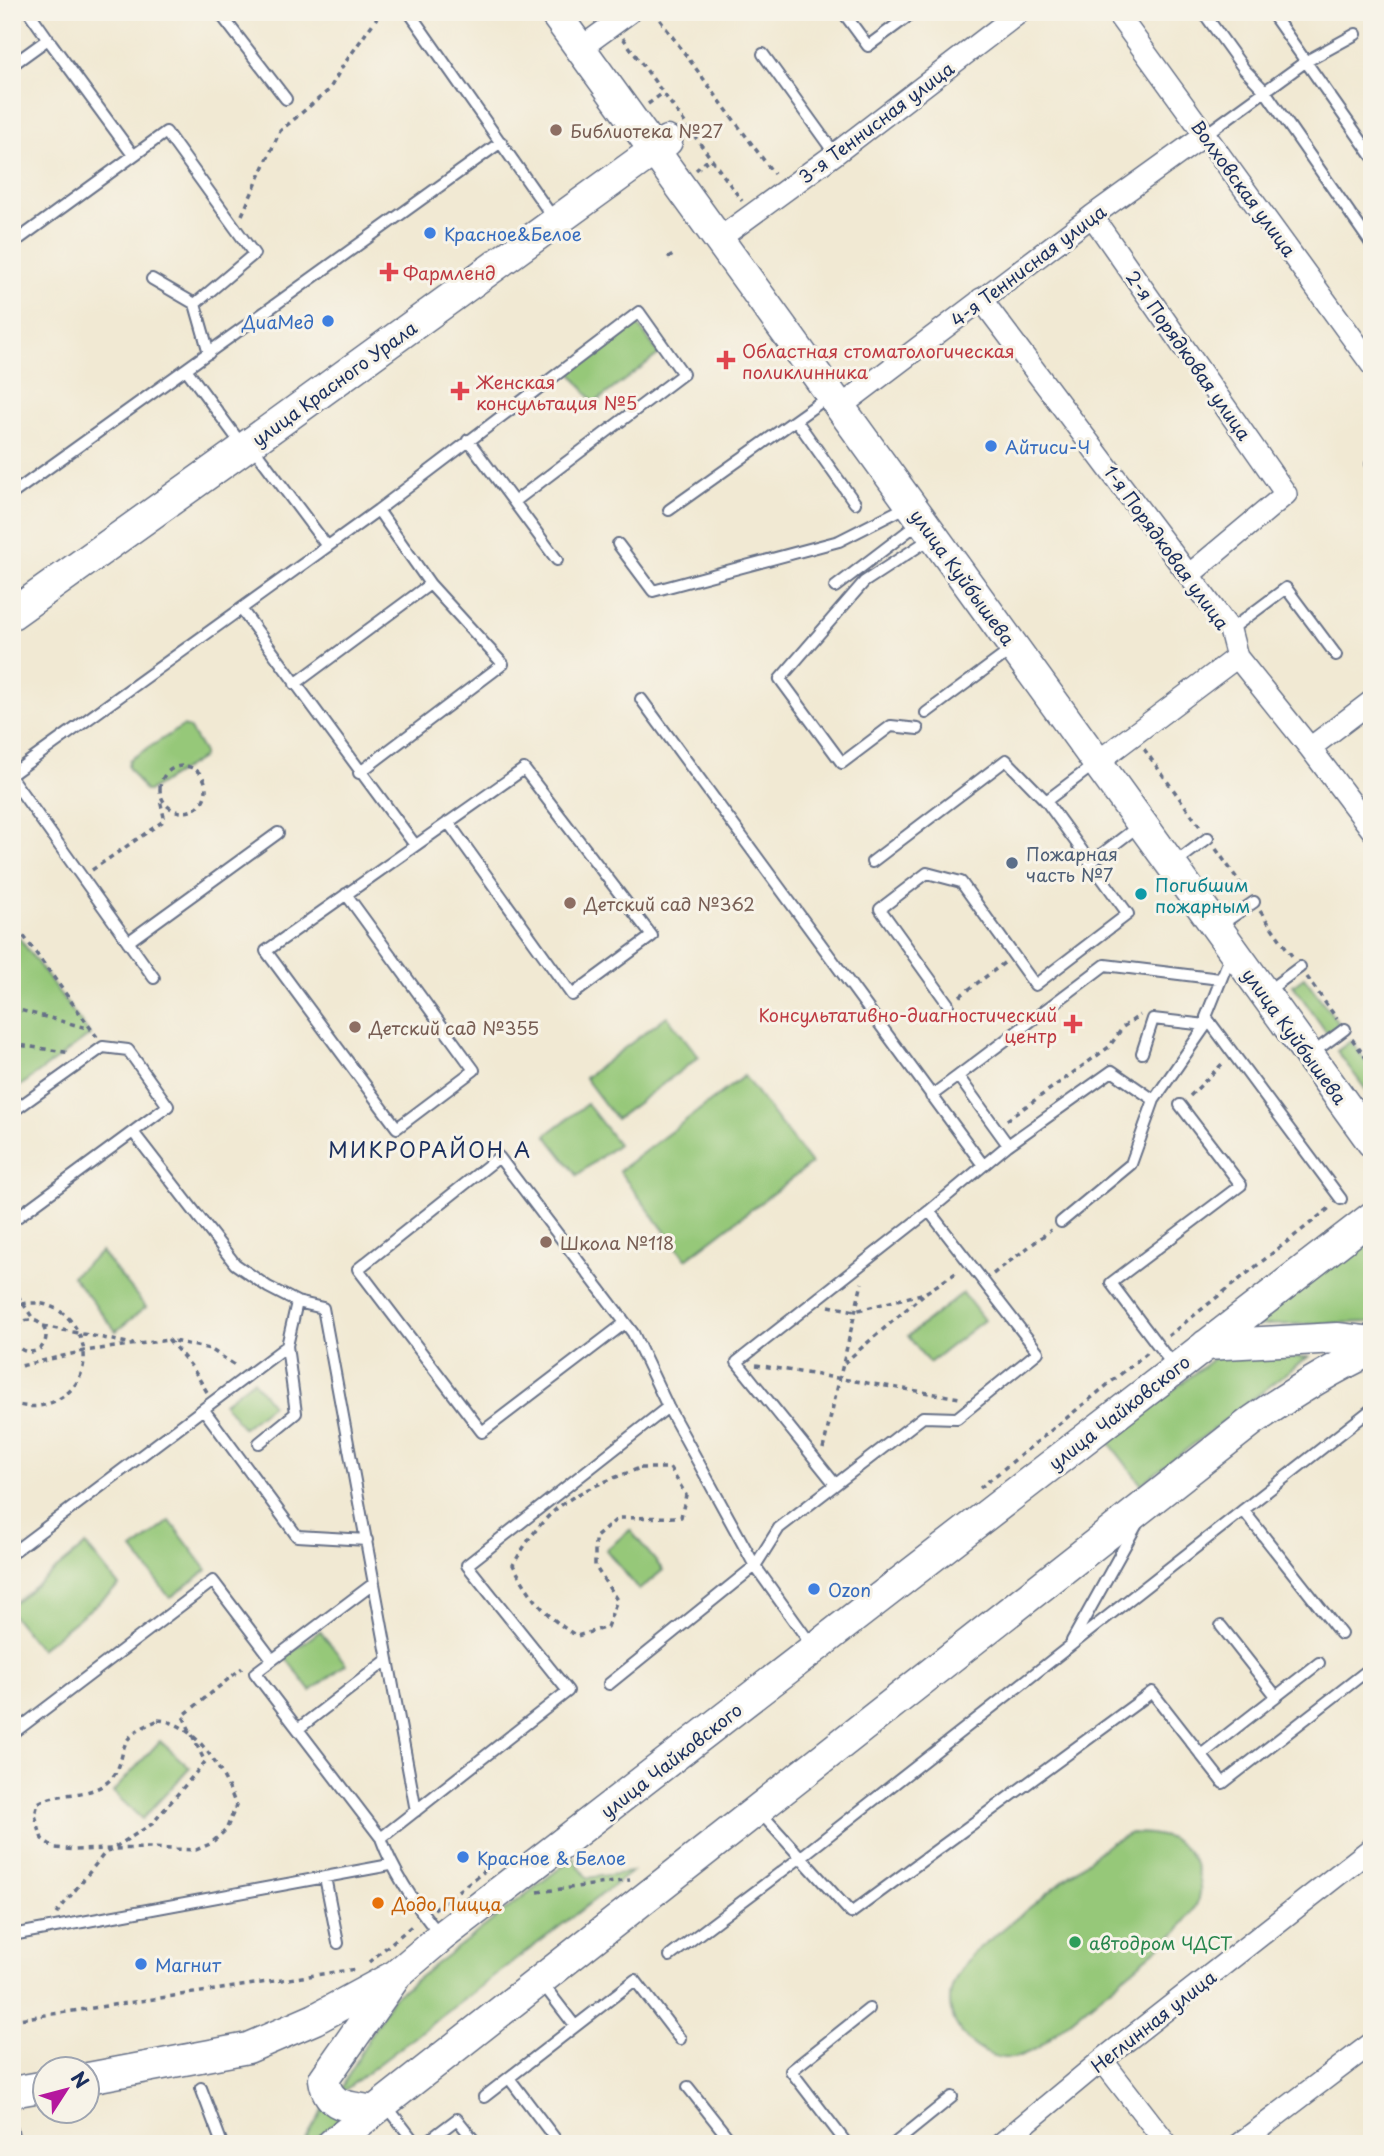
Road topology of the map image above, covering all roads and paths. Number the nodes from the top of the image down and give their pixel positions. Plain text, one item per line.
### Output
1 (29, 12) edge
2 (219, 12) edge
3 (381, 12) edge
4 (409, 12) edge
5 (554, 12) edge
6 (573, 12) edge
7 (654, 12) edge
8 (843, 12) edge
9 (914, 12) edge
10 (1020, 12) edge
11 (1116, 12) edge
12 (1203, 12) edge
13 (1271, 12) edge
14 (612, 25) edge
15 (1356, 34) dead end
16 (48, 39) junction
17 (763, 54) dead end
18 (1305, 62) junction
19 (12, 65) edge
20 (1265, 91) junction
21 (286, 99) dead end
22 (1206, 134) junction
23 (501, 142) junction
24 (661, 145) junction
25 (835, 154) junction
26 (134, 155) junction
27 (1372, 156) edge
28 (786, 190) junction
29 (1092, 216) junction
30 (556, 221) junction
31 (741, 223) junction
32 (236, 230) junction
33 (12, 244) edge
34 (1372, 244) edge
35 (673, 255) dead end
36 (668, 258) dead end
37 (152, 279) dead end
38 (981, 299) junction
39 (195, 304) junction
40 (209, 353) junction
41 (1372, 365) edge
42 (186, 369) junction
43 (841, 400) junction
44 (796, 420) junction
45 (468, 440) junction
46 (247, 446) junction
47 (12, 494) edge
48 (514, 502) junction
49 (855, 503) dead end
50 (378, 510) junction
51 (669, 510) dead end
52 (922, 521) junction
53 (618, 544) dead end
54 (327, 546) junction
55 (557, 560) dead end
56 (1189, 575) junction
57 (429, 584) junction
58 (835, 587) dead end
59 (241, 609) junction
60 (12, 614) edge
61 (1230, 630) junction
62 (1014, 648) junction
63 (1336, 655) dead end
64 (1237, 657) junction
65 (295, 684) junction
66 (641, 699) dead end
67 (1372, 701) edge
68 (926, 713) dead end
69 (918, 729) dead end
70 (1310, 748) junction
71 (1103, 758) junction
72 (359, 773) junction
73 (12, 777) edge
74 (160, 795) junction
75 (1046, 801) junction
76 (448, 822) junction
77 (1142, 824) junction
78 (1372, 831) edge
79 (278, 833) dead end
80 (1208, 838) dead end
81 (415, 845) junction
82 (1183, 857) junction
83 (872, 862) dead end
84 (1090, 863) junction
85 (82, 877) junction
86 (346, 894) junction
87 (1254, 902) dead end
88 (1229, 919) junction
89 (12, 920) edge
90 (21, 932) junction
91 (12, 938) edge
92 (128, 942) junction
93 (1233, 950) junction
94 (1015, 956) junction
95 (154, 978) dead end
96 (1220, 979) junction
97 (948, 1004) joint
98 (12, 1008) edge
99 (1148, 1010) dead end
100 (1206, 1021) junction
101 (91, 1029) junction
102 (12, 1044) edge
103 (103, 1046) junction
104 (1142, 1053) dead end
105 (1233, 1053) junction
106 (90, 1056) junction
107 (958, 1076) junction
108 (931, 1096) junction
109 (1154, 1100) junction
110 (1180, 1105) joint
111 (12, 1112) edge
112 (1372, 1113) edge
113 (995, 1128) junction
114 (133, 1132) junction
115 (1372, 1142) edge
116 (1008, 1145) junction
117 (983, 1165) junction
118 (1341, 1199) joint
119 (929, 1212) junction
120 (1372, 1217) edge
121 (12, 1221) edge
122 (1061, 1222) joint
123 (867, 1260) junction
124 (970, 1264) junction
125 (984, 1282) junction
126 (12, 1287) edge
127 (925, 1293) junction
128 (297, 1302) junction
129 (813, 1303) junction
130 (23, 1304) junction
131 (12, 1307) edge
132 (855, 1311) junction
133 (34, 1320) junction
134 (12, 1323) edge
135 (625, 1323) junction
136 (19, 1324) junction
137 (43, 1326) junction
138 (79, 1332) junction
139 (169, 1340) junction
140 (1372, 1342) edge
141 (135, 1344) junction
142 (1206, 1345) junction
143 (287, 1346) junction
144 (1372, 1350) edge
145 (84, 1351) junction
146 (1166, 1357) junction
147 (737, 1362) junction
148 (12, 1364) edge
149 (843, 1365) junction
150 (250, 1375) junction
151 (839, 1378) junction
152 (978, 1401) junction
153 (12, 1403) edge
154 (208, 1407) junction
155 (668, 1407) junction
156 (1372, 1409) edge
157 (259, 1443) dead end
158 (819, 1464) junction
159 (640, 1468) joint
160 (835, 1485) junction
161 (980, 1488) dead end
162 (1149, 1503) junction
163 (1244, 1510) junction
164 (367, 1540) junction
165 (12, 1553) edge
166 (755, 1566) junction
167 (373, 1584) junction
168 (1221, 1626) dead end
169 (1341, 1634) dead end
170 (1069, 1647) junction
171 (815, 1649) junction
172 (264, 1650) junction
173 (272, 1659) junction
174 (387, 1660) junction
175 (1319, 1663) dead end
176 (1372, 1667) edge
177 (609, 1685) dead end
178 (1276, 1696) junction
179 (298, 1729) junction
180 (12, 1734) edge
181 (193, 1737) junction
182 (1200, 1755) junction
183 (758, 1810) junction
184 (416, 1811) junction
185 (381, 1838) junction
186 (114, 1848) junction
187 (1372, 1848) edge
188 (801, 1857) junction
189 (390, 1865) junction
190 (491, 1866) dead end
191 (324, 1877) junction
192 (528, 1894) dead end
193 (646, 1896) junction
194 (433, 1927) junction
195 (44, 1929) junction
196 (12, 1935) edge
197 (338, 1943) dead end
198 (670, 1956) dead end
199 (396, 1975) junction
200 (540, 1981) junction
201 (12, 2007) edge
202 (869, 2009) dead end
203 (14, 2020) edge
204 (575, 2026) junction
205 (680, 2039) dead end
206 (1372, 2043) edge
207 (1102, 2060) junction
208 (102, 2075) edge
209 (509, 2078) junction
210 (688, 2087) dead end
211 (32, 2088) edge
212 (201, 2088) dead end
213 (12, 2092) edge
214 (952, 2097) dead end
215 (484, 2098) dead end
216 (379, 2107) junction
217 (12, 2130) edge
218 (14, 2144) edge
219 (222, 2144) edge
220 (332, 2144) edge
221 (416, 2144) edge
222 (424, 2144) edge
223 (477, 2144) edge
224 (559, 2144) edge
225 (733, 2144) edge
226 (846, 2144) edge
227 (894, 2144) edge
228 (1001, 2144) edge
229 (1167, 2144) edge
230 (1239, 2144) edge

1 - 16 lane
2 - 21 lane
3 - 32 path
4 - 23 lane
5 - 24 main road, улица Куйбышева
6 - 14 main road, улица Куйбышева
7 - 28 path
8 - 9 lane
10 - 25 street, 3-я Теннисная улица
11 - 22 street, Волховская улица
12 - 20 lane
13 - 18 lane
14 - 24 main road, улица Куйбышева
14 - 31 path
15 - 18 lane
16 - 19 lane
16 - 26 lane
17 - 25 lane
18 - 20 lane
18 - 27 lane
20 - 22 lane
20 - 34 lane
22 - 29 street, 4-я Теннисная улица
22 - 41 street, Волховская улица
23 - 30 lane
23 - 40 lane
24 - 30 main road, улица Красного Урала
24 - 31 main road, улица Куйбышева
24 - 43 main road, улица Куйбышева
25 - 28 street, 3-я Теннисная улица
26 - 32 lane
26 - 33 lane
28 - 31 street, 3-я Теннисная улица
29 - 38 street, 4-я Теннисная улица
29 - 56 street, 2-я Порядковая улица
30 - 46 main road, улица Красного Урала
31 - 43 main road, улица Куйбышева
32 - 39 lane
35 - 36 path
37 - 39 lane
38 - 43 street, 4-я Теннисная улица
38 - 56 street, 1-я Порядковая улица
39 - 40 lane
40 - 42 lane
42 - 46 lane
42 - 47 lane
43 - 44 lane
43 - 52 main road, улица Куйбышева
43 - 71 main road, улица Куйбышева
44 - 49 lane
44 - 51 lane
45 - 48 lane
45 - 48 lane
45 - 50 lane
46 - 54 lane
46 - 60 main road, улица Красного Урала
48 - 55 lane
50 - 54 lane
50 - 57 lane
52 - 53 lane
52 - 58 lane
52 - 62 main road, улица Куйбышева
52 - 69 lane
54 - 59 lane
56 - 61 street, 1-я Порядковая улица
57 - 65 lane
57 - 72 lane
59 - 65 lane
59 - 73 lane
61 - 63 lane
61 - 64 street, 1-я Порядковая улица
62 - 68 lane
62 - 71 main road, улица Куйбышева
64 - 70 street, 1-я Порядковая улица
64 - 71 street
65 - 72 lane
66 - 108 lane
67 - 70 street
70 - 78 street, 1-я Порядковая улица
71 - 75 lane
71 - 77 main road, улица Куйбышева
71 - 82 main road, улица Куйбышева
72 - 81 lane
73 - 85 lane
74 - 74 path
74 - 85 path
75 - 83 lane
75 - 84 lane
76 - 76 lane
76 - 81 lane
77 - 84 lane
77 - 93 main road, улица Куйбышева
79 - 92 lane
80 - 82 lane
81 - 86 lane
82 - 88 main road, улица Куйбышева
84 - 94 lane
85 - 92 lane
86 - 86 lane
87 - 88 lane
88 - 112 main road, улица Куйбышева
89 - 90 path
90 - 91 path
90 - 101 path
92 - 95 lane
93 - 96 lane
93 - 115 main road, улица Куйбышева
94 - 97 path
94 - 97 lane
96 - 100 lane
96 - 107 lane
98 - 101 path
99 - 113 path
100 - 104 lane
100 - 105 lane
100 - 109 lane
101 - 103 path
102 - 106 path
103 - 106 lane
103 - 114 lane
105 - 110 path
105 - 118 lane
106 - 111 lane
107 - 108 lane
107 - 113 lane
108 - 117 lane
109 - 116 lane
109 - 122 lane
110 - 146 lane
113 - 116 lane
114 - 121 lane
114 - 128 lane
116 - 117 lane
117 - 119 lane
118 - 146 path
119 - 123 lane
119 - 124 lane
120 - 142 main road, улица Чайковского
122 - 125 path
123 - 129 lane
123 - 132 path
124 - 125 lane
124 - 127 path
125 - 152 lane
126 - 130 path
127 - 132 path
127 - 149 path
128 - 143 lane
128 - 164 lane
129 - 132 path
129 - 147 lane
130 - 131 path
130 - 133 path
130 - 138 path
132 - 149 path
133 - 136 path
133 - 137 path
134 - 136 path
135 - 135 lane
135 - 155 lane
136 - 137 path
137 - 138 path
138 - 141 path
138 - 145 path
139 - 141 path
139 - 150 path
139 - 154 path
140 - 142 main road, улица Чайковского
141 - 145 path
142 - 146 main road, улица Чайковского
143 - 150 lane
143 - 157 lane
144 - 162 main road
145 - 148 path
145 - 153 path
146 - 161 path
146 - 171 main road, улица Чайковского
147 - 151 path
147 - 158 lane
149 - 151 path
150 - 154 lane
151 - 152 path
151 - 158 path
152 - 160 lane
154 - 164 lane
154 - 165 lane
155 - 166 lane
155 - 184 lane
156 - 163 lane
158 - 160 lane
159 - 159 path
160 - 166 lane
162 - 170 lane
162 - 183 main road
163 - 169 lane
163 - 170 lane
164 - 167 lane
166 - 171 lane
166 - 177 lane
167 - 173 lane
167 - 174 lane
168 - 178 lane
170 - 188 lane
171 - 194 main road, улица Чайковского
172 - 173 lane
172 - 180 lane
172 - 181 path
173 - 179 lane
174 - 179 lane
174 - 184 lane
175 - 178 lane
176 - 182 lane
178 - 182 lane
179 - 185 lane
181 - 186 path
181 - 186 path
181 - 186 path
182 - 188 lane
183 - 188 lane
183 - 193 main road
184 - 185 lane
185 - 189 lane
186 - 195 path
187 - 207 street, Неглинная улица
188 - 198 lane
189 - 191 lane
189 - 194 lane
190 - 194 path
191 - 195 lane
191 - 197 lane
192 - 193 path
193 - 200 main road
194 - 199 main road, улица Чайковского
194 - 203 path
195 - 196 lane
199 - 208 main road, улица Чайковского
199 - 216 main road
200 - 204 lane
200 - 216 main road
201 - 203 path
202 - 226 lane
204 - 205 lane
204 - 209 lane
206 - 230 street
207 - 228 street, Неглинная улица
207 - 229 street
209 - 215 lane
209 - 224 lane
210 - 225 lane
211 - 213 main road
212 - 219 lane
214 - 227 lane
216 - 220 main road
216 - 221 lane
217 - 218 lane
222 - 223 lane

